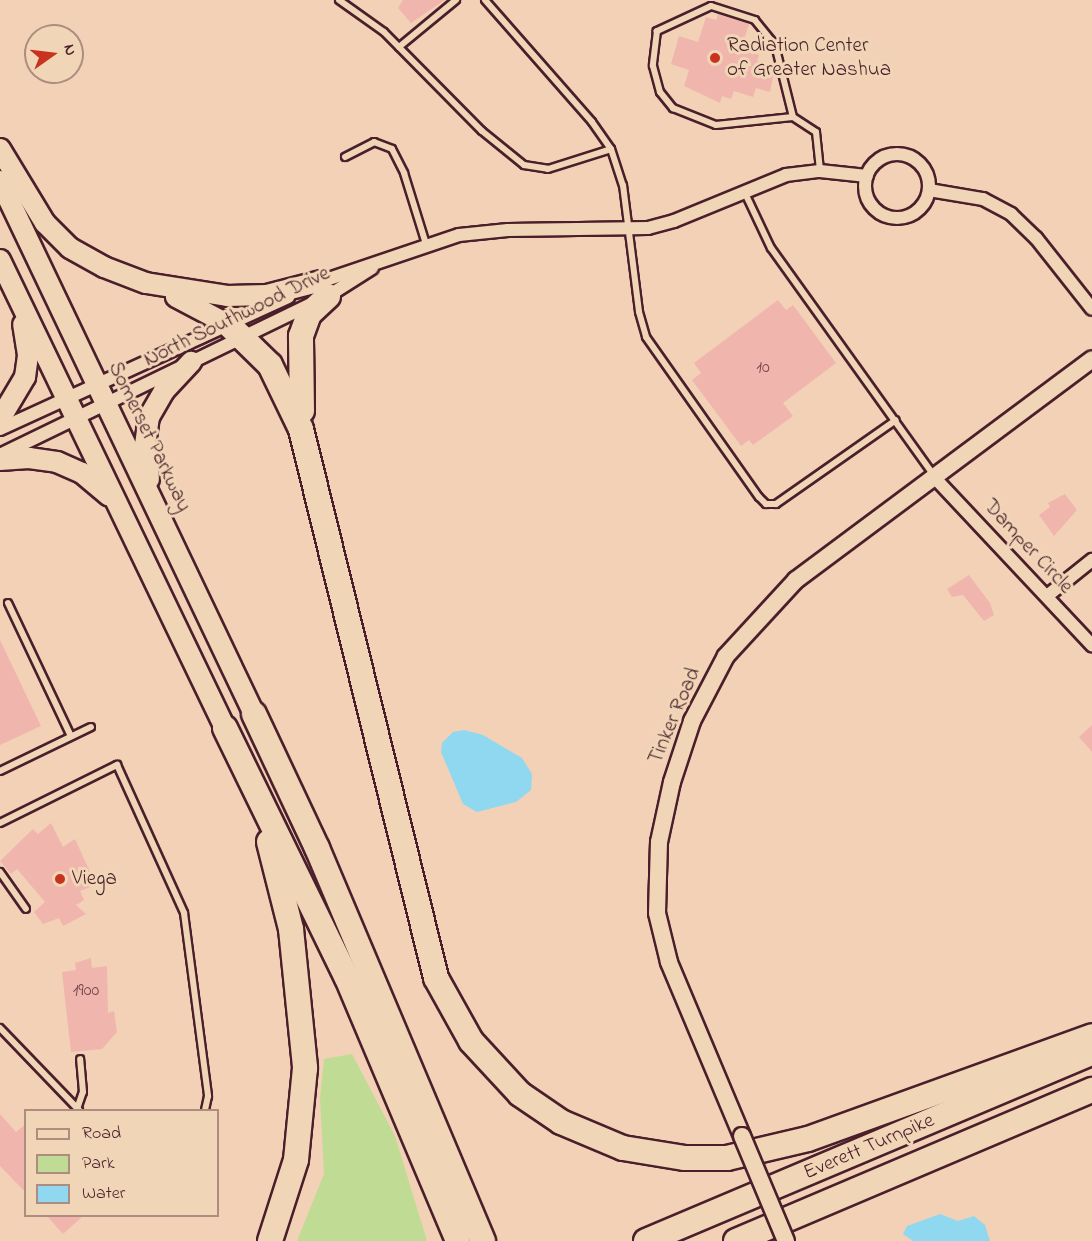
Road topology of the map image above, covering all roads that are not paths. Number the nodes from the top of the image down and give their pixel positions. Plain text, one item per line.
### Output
1 (339, 0) edge
2 (456, 0) edge
3 (485, 0) edge
4 (399, 47) junction
5 (793, 117) junction
6 (0, 149) edge
7 (611, 149) junction
8 (345, 157) dead end
9 (820, 171) junction
10 (867, 176) junction
11 (0, 181) edge
12 (744, 190) junction
13 (929, 190) junction
14 (628, 231) junction
15 (426, 244) junction
16 (0, 260) edge
17 (10, 281) junction
18 (146, 283) junction
19 (325, 288) junction
20 (1092, 309) edge
21 (237, 330) junction
22 (1092, 359) edge
23 (191, 362) junction
24 (97, 384) junction
25 (66, 398) junction
26 (106, 403) junction
27 (75, 418) junction
28 (0, 419) edge
29 (896, 420) junction
30 (0, 429) edge
31 (0, 455) edge
32 (0, 460) edge
33 (313, 475) junction
34 (934, 477) junction
35 (121, 512) junction
36 (159, 514) junction
37 (1092, 560) edge
38 (1047, 596) junction
39 (8, 603) dead end
40 (1092, 645) edge
41 (254, 714) joint
42 (91, 727) dead end
43 (225, 728) junction
44 (71, 736) junction
45 (0, 771) edge
46 (0, 823) edge
47 (0, 872) edge
48 (26, 909) dead end
49 (0, 1028) edge
50 (1092, 1036) edge
51 (1092, 1053) edge
52 (80, 1059) dead end
53 (1092, 1090) edge
54 (77, 1109) edge
55 (78, 1109) edge
56 (205, 1109) edge
57 (270, 1241) edge
58 (458, 1241) edge
59 (483, 1241) edge
60 (646, 1241) edge
61 (736, 1241) edge
62 (786, 1241) edge

1 - 4 lane
2 - 4 lane
3 - 7 lane
4 - 7 lane
5 - 5 lane
5 - 9 lane
6 - 18 main road
7 - 14 lane
8 - 15 lane
9 - 10 street, North Southwood Drive
9 - 12 street, North Southwood Drive
10 - 13 street
10 - 13 street
11 - 24 main road, Somerset Parkway
12 - 14 street, North Southwood Drive
12 - 29 lane
13 - 20 street
14 - 15 street, North Southwood Drive
14 - 29 lane
15 - 19 street, North Southwood Drive
16 - 17 main road
17 - 25 main road
17 - 28 main road
18 - 19 main road
18 - 21 main road
19 - 21 street, North Southwood Drive
19 - 21 street, North Southwood Drive
19 - 33 highway
21 - 23 street, North Southwood Drive
21 - 24 street, North Southwood Drive
21 - 33 highway
22 - 34 street, Tinker Road
23 - 26 street, North Southwood Drive
23 - 36 main road
24 - 25 street, North Southwood Drive
24 - 26 main road, Somerset Parkway
25 - 27 main road
25 - 30 street, North Southwood Drive
26 - 27 street, North Southwood Drive
26 - 36 main road, Somerset Parkway
27 - 31 street, North Southwood Drive
27 - 35 main road
29 - 34 lane
32 - 35 main road
33 - 50 highway
34 - 38 street, Damper Circle
34 - 62 street, Tinker Road, bridge
35 - 43 main road
36 - 41 main road, Somerset Parkway
37 - 38 street
38 - 40 street, Damper Circle
39 - 44 lane
41 - 59 highway
42 - 44 lane
43 - 57 highway
43 - 58 highway
44 - 45 lane
46 - 56 lane
47 - 48 lane
49 - 54 lane
51 - 60 highway, Everett Turnpike
52 - 55 lane
53 - 61 highway, Everett Turnpike

